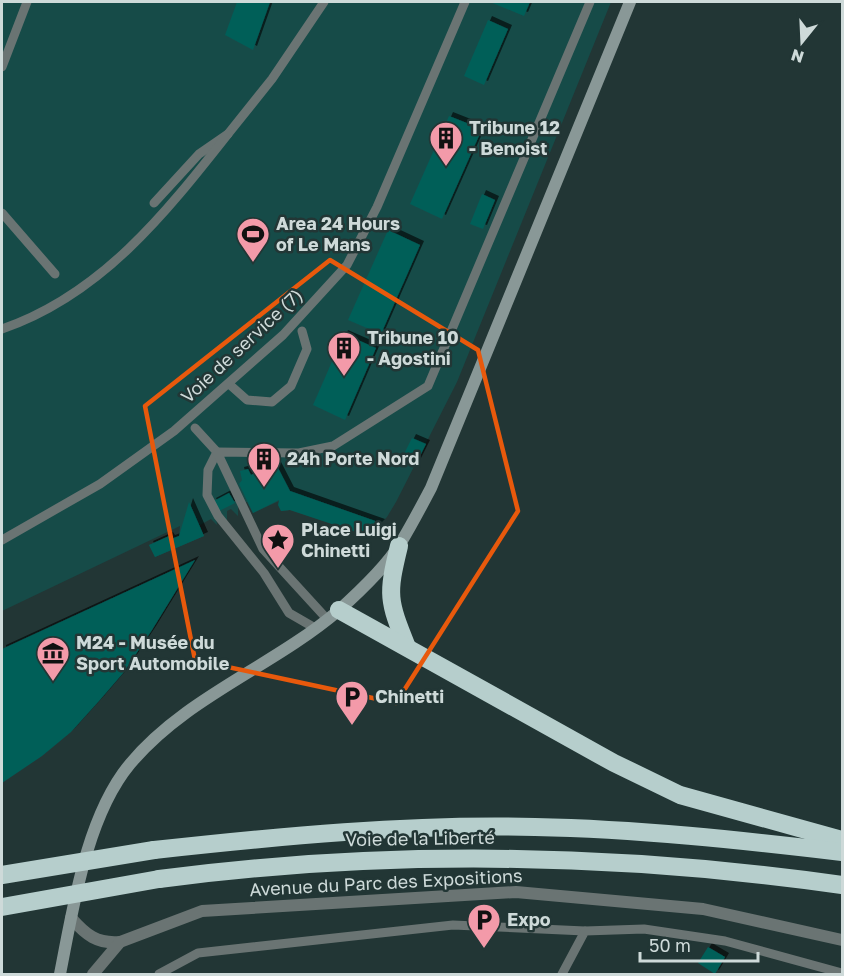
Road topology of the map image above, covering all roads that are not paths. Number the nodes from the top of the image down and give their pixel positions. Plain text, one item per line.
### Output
1 (27, 2) edge
2 (324, 2) edge
3 (465, 2) edge
4 (590, 2) edge
5 (630, 2) edge
6 (2, 67) edge
7 (228, 134) junction
8 (154, 203) dead end
9 (2, 213) edge
10 (55, 273) dead end
11 (2, 328) edge
12 (302, 331) dead end
13 (229, 384) junction
14 (195, 428) dead end
15 (217, 452) junction
16 (2, 540) edge
17 (399, 546) junction
18 (333, 615) junction
19 (315, 628) junction
20 (407, 647) junction
21 (843, 840) edge
22 (843, 852) edge
23 (2, 875) edge
24 (843, 885) edge
25 (2, 907) edge
26 (71, 918) junction
27 (585, 931) junction
28 (843, 940) edge
29 (120, 942) junction
30 (843, 973) edge
31 (60, 975) edge
32 (93, 975) edge
33 (159, 975) edge
34 (562, 975) edge

1 - 6 lane
2 - 7 lane
3 - 13 lane, Voie de service (7)
4 - 15 lane
5 - 17 street
7 - 8 lane
7 - 11 lane
9 - 10 lane
12 - 13 lane
13 - 16 lane, Voie de service (7)
14 - 15 lane
15 - 18 lane
15 - 19 lane
17 - 18 street
17 - 20 highway
18 - 19 street
18 - 20 highway
19 - 26 street
20 - 21 highway
22 - 23 highway, Voie de la Liberté, bridge
24 - 25 highway, Voie de la Liberté, bridge
26 - 29 street
26 - 31 street
27 - 30 lane
27 - 33 lane
27 - 34 lane
28 - 29 street, Avenue du Parc des Expositions
29 - 32 street

